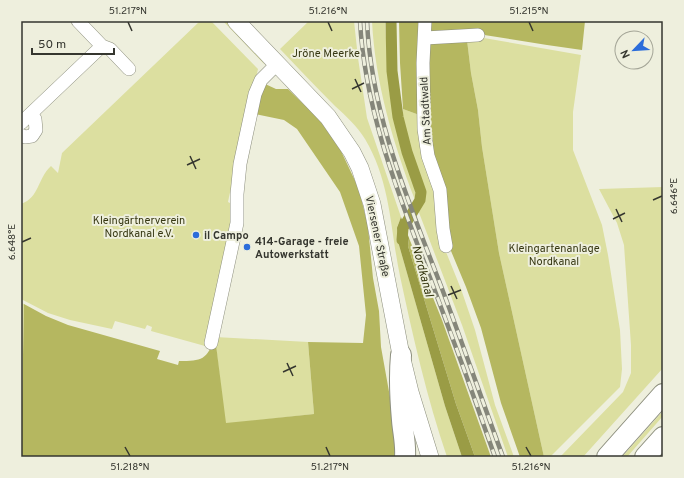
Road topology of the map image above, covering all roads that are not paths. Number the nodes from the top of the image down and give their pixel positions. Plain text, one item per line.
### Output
1 (78, 21) edge
2 (236, 21) edge
3 (425, 21) edge
4 (478, 35) dead end
5 (425, 38) junction
6 (102, 46) junction
7 (277, 64) junction
8 (129, 69) dead end
9 (32, 114) junction
10 (21, 123) edge
11 (21, 135) edge
12 (446, 246) dead end
13 (211, 343) dead end
14 (401, 355) junction
15 (663, 394) edge
16 (663, 436) edge
17 (405, 457) edge
18 (430, 457) edge
19 (607, 457) edge
20 (645, 457) edge

1 - 6 street
2 - 7 main road, Viersener Straße
3 - 5 street, Am Stadtwald
4 - 5 street
5 - 12 street, Am Stadtwald
6 - 8 street
6 - 9 street
7 - 13 street
7 - 14 main road, Viersener Straße
9 - 10 street
9 - 11 street
14 - 17 highway
14 - 18 main road, Viersener Straße
15 - 19 highway
16 - 20 highway

